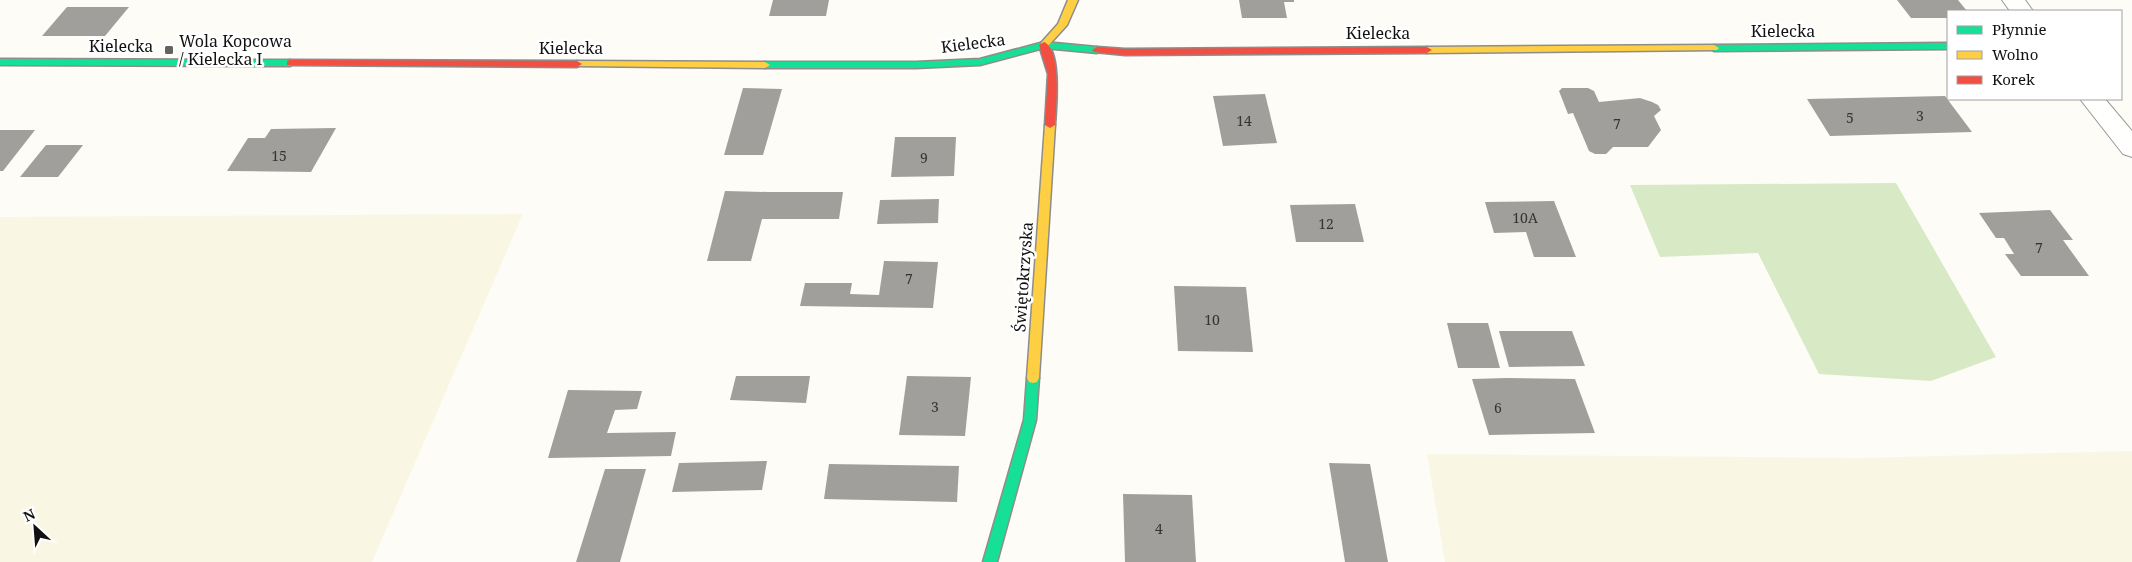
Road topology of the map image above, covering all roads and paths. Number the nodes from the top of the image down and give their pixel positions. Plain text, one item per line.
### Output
1 (1073, 0) edge
2 (1044, 45) junction
3 (1947, 46) edge
4 (0, 62) edge
5 (2093, 100) edge
6 (2132, 148) edge
7 (990, 562) edge

1 - 2 street
2 - 3 street, Kielecka
2 - 4 street, Kielecka
2 - 7 street, Świętokrzyska
5 - 6 street

